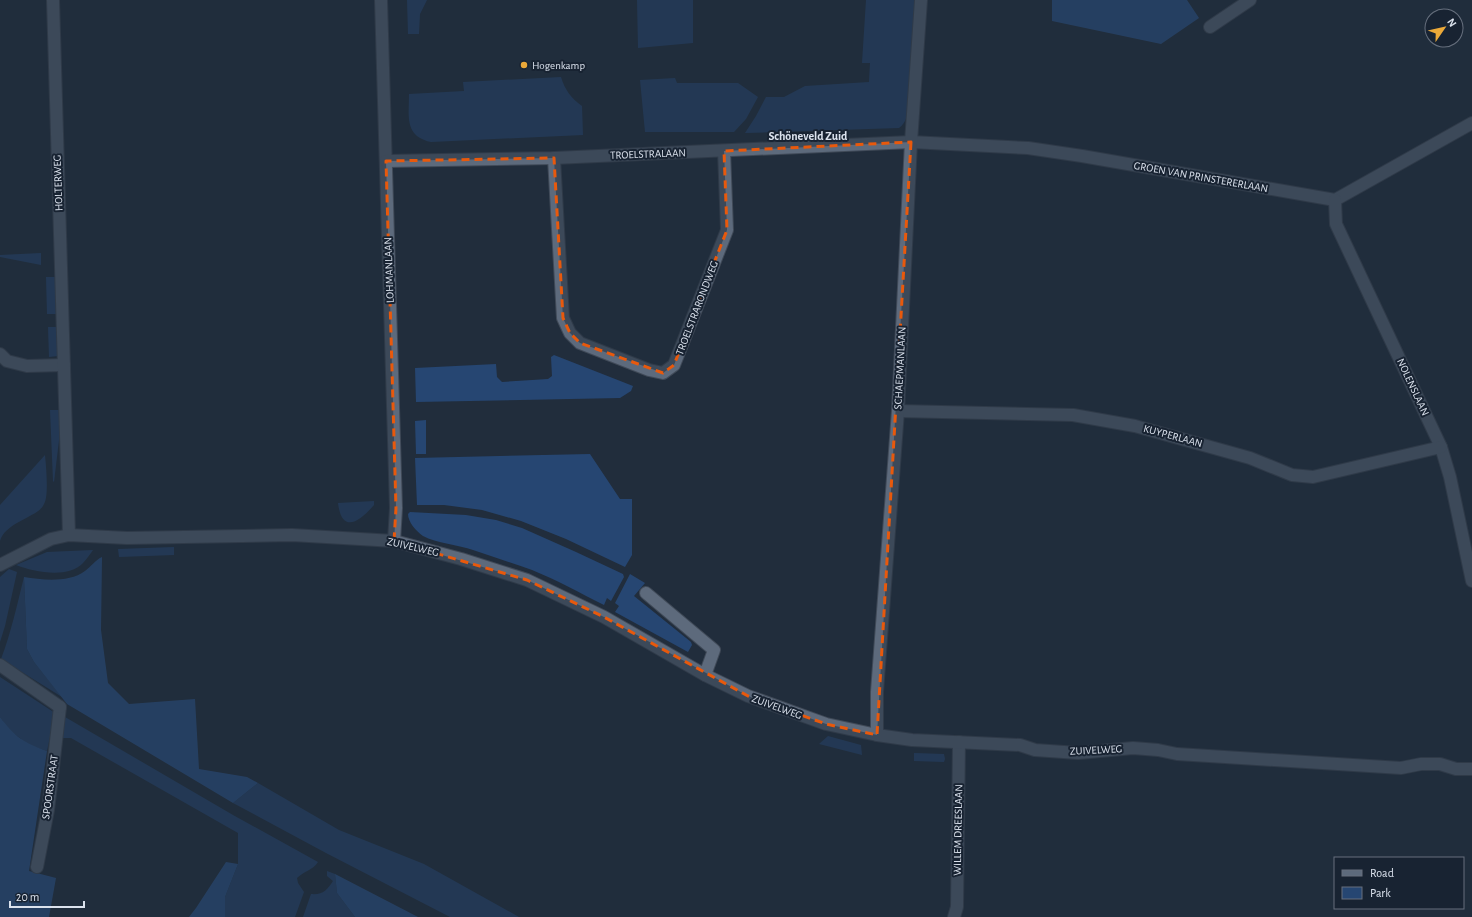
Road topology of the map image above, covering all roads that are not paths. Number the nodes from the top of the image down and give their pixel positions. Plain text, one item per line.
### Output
1 (53, 0) edge
2 (381, 0) edge
3 (921, 0) edge
4 (1250, 0) edge
5 (1210, 27) dead end
6 (1472, 123) edge
7 (911, 142) junction
8 (724, 151) junction
9 (554, 158) junction
10 (386, 161) junction
11 (1335, 200) junction
12 (0, 354) edge
13 (64, 365) junction
14 (898, 411) junction
15 (1441, 447) junction
16 (69, 535) junction
17 (394, 541) junction
18 (0, 565) edge
19 (1472, 581) edge
20 (646, 593) dead end
21 (0, 666) edge
22 (705, 675) junction
23 (877, 735) junction
24 (959, 742) junction
25 (1472, 769) edge
26 (37, 867) dead end
27 (954, 917) edge

1 - 13 street, HOLTERWEG
2 - 10 street, LOHMANLAAN
3 - 7 street, SCHAEPMANLAAN
4 - 5 street
6 - 11 street
7 - 8 street, TROELSTRALAAN
7 - 11 street, GROEN VAN PRINSTERERLAAN
7 - 14 street, SCHAEPMANLAAN
8 - 9 street, TROELSTRALAAN
8 - 9 street, TROELSTRARONDWEG
9 - 10 street, TROELSTRALAAN
10 - 17 street, LOHMANLAAN
11 - 15 street, NOLENSLAAN
12 - 13 street
13 - 16 street, HOLTERWEG
14 - 15 street, KUYPERLAAN
14 - 23 street, SCHAEPMANLAAN
15 - 19 street, NOLENSLAAN
16 - 17 street, ZUIVELWEG
16 - 18 street
17 - 22 street, ZUIVELWEG
20 - 22 street
21 - 26 street, SPOORSTRAAT
22 - 23 street, ZUIVELWEG
23 - 24 street, ZUIVELWEG
24 - 25 street, ZUIVELWEG
24 - 27 street, WILLEM DREESLAAN

